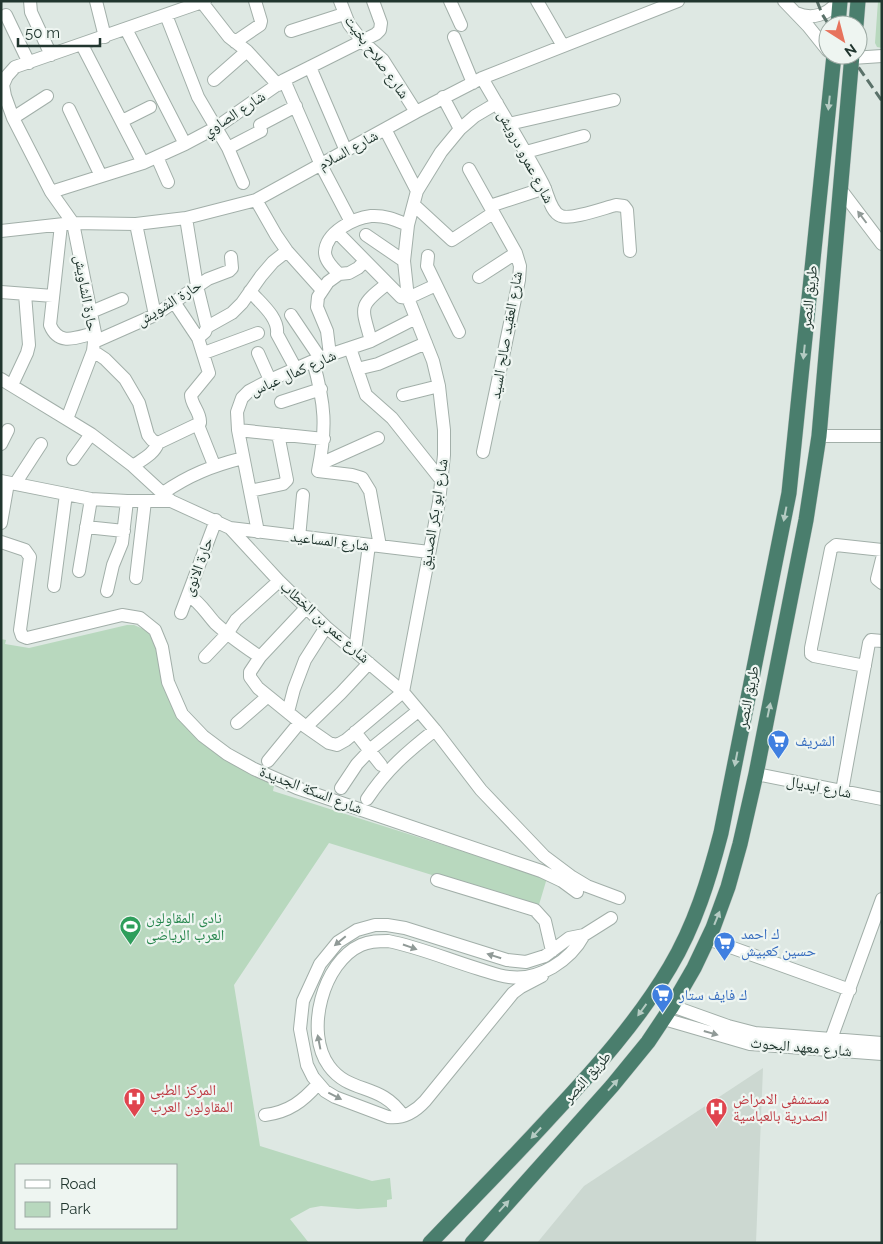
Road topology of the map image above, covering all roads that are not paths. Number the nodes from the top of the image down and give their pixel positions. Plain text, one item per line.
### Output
1 (30, 1) edge
2 (96, 1) edge
3 (255, 1) edge
4 (373, 1) edge
5 (450, 1) edge
6 (537, 1) edge
7 (678, 1) edge
8 (784, 1) edge
9 (839, 1) edge
10 (858, 1) edge
11 (203, 2) edge
12 (342, 8) edge
13 (796, 13) junction
14 (6, 15) dead end
15 (166, 15) junction
16 (838, 15) edge
17 (857, 15) edge
18 (461, 25) dead end
19 (126, 29) junction
20 (291, 31) dead end
21 (105, 37) junction
22 (454, 37) dead end
23 (818, 38) edge
24 (362, 41) junction
25 (235, 42) junction
26 (82, 44) junction
27 (563, 46) junction
28 (247, 51) junction
29 (51, 55) junction
30 (868, 56) edge
31 (882, 56) edge
32 (29, 63) junction
33 (831, 65) edge
34 (851, 65) edge
35 (310, 67) junction
36 (214, 80) dead end
37 (477, 80) junction
38 (281, 83) junction
39 (47, 96) dead end
40 (443, 98) junction
41 (614, 100) dead end
42 (497, 103) junction
43 (296, 106) junction
44 (150, 107) dead end
45 (69, 108) dead end
46 (416, 112) junction
47 (13, 118) junction
48 (122, 121) junction
49 (509, 124) junction
50 (216, 127) junction
51 (386, 129) junction
52 (460, 129) junction
53 (584, 136) dead end
54 (185, 144) junction
55 (228, 148) junction
56 (346, 151) junction
57 (526, 152) junction
58 (157, 156) junction
59 (143, 163) junction
60 (321, 165) junction
61 (469, 170) dead end
62 (101, 176) junction
63 (168, 182) dead end
64 (243, 183) dead end
65 (545, 188) junction
66 (841, 190) junction
67 (417, 191) junction
68 (51, 192) junction
69 (256, 200) junction
70 (414, 205) junction
71 (492, 210) junction
72 (186, 218) junction
73 (351, 222) junction
74 (67, 224) junction
75 (136, 224) junction
76 (408, 225) junction
77 (1, 231) edge
78 (337, 232) junction
79 (366, 235) dead end
80 (882, 244) edge
81 (287, 251) junction
82 (630, 251) dead end
83 (516, 252) junction
84 (428, 256) dead end
85 (231, 257) dead end
86 (404, 260) junction
87 (365, 261) junction
88 (339, 274) junction
89 (479, 277) dead end
90 (387, 284) junction
91 (198, 286) junction
92 (436, 286) junction
93 (322, 290) junction
94 (250, 291) junction
95 (1, 292) edge
96 (25, 294) junction
97 (53, 296) junction
98 (122, 298) dead end
99 (408, 298) junction
100 (174, 302) junction
101 (91, 312) junction
102 (155, 315) junction
103 (291, 315) dead end
104 (416, 318) junction
105 (50, 325) junction
106 (207, 327) junction
107 (28, 328) junction
108 (459, 332) dead end
109 (258, 333) dead end
110 (198, 338) junction
111 (371, 341) junction
112 (94, 342) junction
113 (426, 343) junction
114 (350, 348) junction
115 (204, 353) junction
116 (258, 353) dead end
117 (321, 358) junction
118 (296, 369) junction
119 (357, 370) junction
120 (270, 380) junction
121 (6, 382) edge
122 (439, 386) junction
123 (321, 389) junction
124 (403, 395) dead end
125 (282, 402) dead end
126 (67, 419) junction
127 (198, 425) junction
128 (8, 430) dead end
129 (238, 430) junction
130 (91, 434) junction
131 (278, 434) junction
132 (819, 436) junction
133 (882, 436) edge
134 (378, 438) dead end
135 (324, 439) junction
136 (158, 442) junction
137 (1, 444) edge
138 (41, 444) dead end
139 (483, 452) dead end
140 (243, 458) junction
141 (73, 459) dead end
142 (214, 465) junction
143 (133, 466) junction
144 (319, 468) junction
145 (442, 481) junction
146 (8, 482) edge
147 (250, 491) junction
148 (66, 494) junction
149 (303, 495) dead end
150 (167, 497) junction
151 (91, 499) junction
152 (145, 501) junction
153 (127, 502) junction
154 (216, 520) junction
155 (1, 523) edge
156 (86, 527) junction
157 (230, 528) junction
158 (124, 531) junction
159 (258, 532) junction
160 (299, 538) junction
161 (1, 542) edge
162 (375, 546) junction
163 (882, 550) edge
164 (429, 552) junction
165 (882, 559) edge
166 (79, 571) dead end
167 (136, 578) dead end
168 (279, 581) junction
169 (882, 584) edge
170 (54, 586) dead end
171 (107, 591) dead end
172 (188, 595) junction
173 (306, 608) junction
174 (181, 613) dead end
175 (326, 627) junction
176 (227, 634) junction
177 (882, 641) edge
178 (355, 651) junction
179 (205, 657) dead end
180 (260, 657) junction
181 (369, 663) junction
182 (865, 666) junction
183 (403, 692) junction
184 (268, 696) junction
185 (418, 711) junction
186 (288, 712) junction
187 (237, 723) dead end
188 (303, 725) junction
189 (435, 730) junction
190 (356, 732) junction
191 (369, 751) junction
192 (268, 761) dead end
193 (381, 765) dead end
194 (756, 774) junction
195 (341, 788) dead end
196 (842, 791) junction
197 (367, 799) dead end
198 (882, 799) edge
199 (437, 880) dead end
200 (577, 892) dead end
201 (620, 898) dead end
202 (882, 899) edge
203 (611, 918) dead end
204 (375, 925) junction
205 (708, 939) junction
206 (375, 941) junction
207 (561, 950) junction
208 (516, 962) junction
209 (543, 972) junction
210 (509, 977) junction
211 (850, 990) junction
212 (668, 1013) junction
213 (300, 1023) junction
214 (317, 1023) junction
215 (831, 1039) junction
216 (882, 1043) edge
217 (882, 1054) edge
218 (318, 1084) junction
219 (265, 1115) dead end
220 (403, 1116) junction
221 (430, 1243) edge
222 (472, 1243) edge

1 - 29 street
2 - 21 street
3 - 25 street
4 - 24 street, شارع الصاوي
5 - 18 street
6 - 27 street
7 - 27 street, شارع السلام
8 - 13 street
9 - 13 street
9 - 16 highway
10 - 17 highway
11 - 15 street
11 - 25 street
12 - 20 street
12 - 24 street, شارع صلاح بخيت
13 - 23 street
14 - 32 street
15 - 19 street
15 - 50 street
19 - 21 street
19 - 54 street
21 - 26 street
22 - 37 street, شارع عمرو درويش
24 - 35 street, شارع الصاوي
24 - 46 street, شارع صلاح بخيت
25 - 28 street
26 - 29 street
26 - 48 street
27 - 37 street, شارع السلام
28 - 36 street
28 - 38 street
29 - 32 street
30 - 31 street
32 - 47 street
33 -> 221 highway, طريق النصر
34 - 66 highway, طريق النصر
35 - 38 street, شارع الصاوي
35 - 56 street
37 - 40 street, شارع السلام
37 - 42 street, شارع عمرو درويش
38 - 43 street
38 - 50 street, شارع الصاوي
39 - 47 street
40 - 46 street, شارع السلام
40 - 52 street
41 - 49 street
42 - 49 street, شارع عمرو درويش
42 - 52 street, شارع ابو بكر الصديق
43 - 55 street
43 - 60 street
44 - 48 street
45 - 62 street
46 - 51 street, شارع السلام
47 - 68 street
48 - 59 street
49 - 57 street, شارع عمرو درويش
50 - 54 street, شارع الصاوي
50 - 55 street
51 - 56 street, شارع السلام
51 - 67 street
52 - 67 street, شارع ابو بكر الصديق
53 - 57 street
54 - 58 street, شارع الصاوي
55 - 64 street
56 - 60 street, شارع السلام
57 - 65 street, شارع عمرو درويش
58 - 59 street, شارع الصاوي
58 - 63 street
59 - 62 street, شارع الصاوي
60 - 69 street, شارع السلام
60 - 73 street
61 - 71 street, شارع العقيد صالح السيد
62 - 68 street, شارع الصاوي
65 - 71 street
65 - 82 street, شارع عمرو درويش
80 -> 66 street
66 - 132 highway, طريق النصر
67 - 70 street, شارع ابو بكر الصديق
68 - 74 street
69 - 72 street, شارع السلام
69 - 81 street
70 - 71 street
70 - 76 street, شارع ابو بكر الصديق
71 - 83 street, شارع العقيد صالح السيد
72 - 75 street, شارع السلام
72 - 91 street
73 - 76 street
73 - 78 street
74 - 75 street, شارع السلام
74 - 77 street, شارع السلام
74 - 97 street
74 - 101 street, حارة الشاويش
75 - 102 street
76 - 86 street, شارع ابو بكر الصديق
78 - 87 street
78 - 88 street
79 - 86 street
81 - 93 street
81 - 94 street
83 - 89 street
83 - 139 street, شارع العقيد صالح السيد
84 - 92 street
85 - 91 street, حارة الشويش
86 - 99 street, شارع ابو بكر الصديق
87 - 88 street
87 - 90 street
88 - 93 street
90 - 99 street
90 - 111 street
91 - 100 street, حارة الشويش
91 - 106 street
92 - 99 street
92 - 108 street
93 - 117 street
94 - 106 street
94 - 118 street
95 - 96 street
96 - 97 street
96 - 107 street
97 - 105 street
98 - 101 street
99 - 104 street, شارع ابو بكر الصديق
100 - 102 street, حارة الشويش
100 - 110 street
101 - 112 street, حارة الشاويش
102 - 112 street, حارة الشويش
103 - 117 street
104 - 111 street, شارع كمال عباس
104 - 113 street, شارع ابو بكر الصديق
105 - 107 street
105 - 112 street, حارة الشويش
106 - 110 street
107 - 121 street
109 - 115 street
110 - 115 street
111 - 114 street, شارع كمال عباس
112 - 126 street, حارة الشاويش
112 - 136 street
113 - 119 street
113 - 122 street, شارع ابو بكر الصديق
114 - 117 street, شارع كمال عباس
114 - 119 street
115 - 127 street
116 - 120 street
117 - 118 street, شارع كمال عباس
117 - 123 street
118 - 120 street, شارع كمال عباس
119 - 145 street
120 - 129 street, شارع كمال عباس
121 - 126 street, شارع عمر بن الخطاب
122 - 124 street
122 - 145 street, شارع ابو بكر الصديق
123 - 125 street
123 - 135 street
126 - 130 street, شارع عمر بن الخطاب
127 - 136 street
127 - 142 street
128 - 137 street
129 - 131 street
129 - 140 street, شارع كمال عباس
130 - 141 street
130 - 143 street, شارع عمر بن الخطاب
131 - 135 street
131 - 147 street
132 - 133 street
194 -> 132 highway, طريق النصر
134 - 144 street
135 - 144 street
136 - 143 street
138 - 146 street
140 - 142 street
140 - 147 street, شارع كمال عباس
142 - 150 street
143 - 150 street, شارع عمر بن الخطاب
144 - 162 street
145 - 164 street, شارع ابو بكر الصديق
146 - 148 street
146 - 155 street
147 - 159 street, شارع كمال عباس
148 - 151 street
148 - 170 street
149 - 160 street
150 - 152 street
150 - 154 street, شارع عمر بن الخطاب
151 - 153 street
151 - 156 street
152 - 153 street
152 - 167 street
153 - 158 street
154 - 157 street, شارع عمر بن الخطاب
154 - 172 street, حارة الانوى
156 - 158 street
156 - 166 street
157 - 159 street, شارع المساعيد
157 - 168 street, شارع عمر بن الخطاب
158 - 171 street
159 - 160 street, شارع المساعيد
160 - 162 street, شارع المساعيد
161 - 200 street, شارع السكة الجديدة
162 - 164 street, شارع المساعيد
162 - 178 street
163 - 182 street
164 - 183 street, شارع ابو بكر الصديق
165 - 169 street
168 - 173 street, شارع عمر بن الخطاب
168 - 176 street
172 - 174 street, حارة الانوى
172 - 176 street
173 - 175 street, شارع عمر بن الخطاب
173 - 180 street
175 - 178 street, شارع عمر بن الخطاب
175 - 186 street
176 - 179 street
176 - 180 street
177 - 182 street
178 - 181 street, شارع عمر بن الخطاب
180 - 184 street
181 - 183 street, شارع عمر بن الخطاب
181 - 188 street
182 - 196 street
183 - 185 street, شارع عمر بن الخطاب
183 - 190 street
184 - 186 street
184 - 187 street
185 - 189 street, شارع عمر بن الخطاب
185 - 191 street
186 - 188 street
188 - 190 street
188 - 192 street
189 - 197 street
189 - 201 street, شارع عمر بن الخطاب
190 - 191 street
191 - 193 street
191 - 195 street
194 - 196 street, شارع ايديال
205 -> 194 highway, طريق النصر
196 - 198 street, شارع ايديال
199 - 207 street
202 - 211 street
203 - 207 street
204 - 206 street
208 -> 204 street
204 -> 213 street
205 - 211 street
205 - 212 highway, طريق النصر
206 -> 210 street
206 - 214 street
207 - 208 street
207 - 209 street
208 - 210 street
209 - 210 street
209 - 220 street
211 - 215 street
212 - 215 street, شارع معهد البحوث
212 -> 217 street, شارع معهد البحوث
222 -> 212 highway, طريق النصر
213 - 214 street
213 - 218 street
220 -> 214 street
215 - 216 street, شارع معهد البحوث
218 - 219 street
218 -> 220 street

